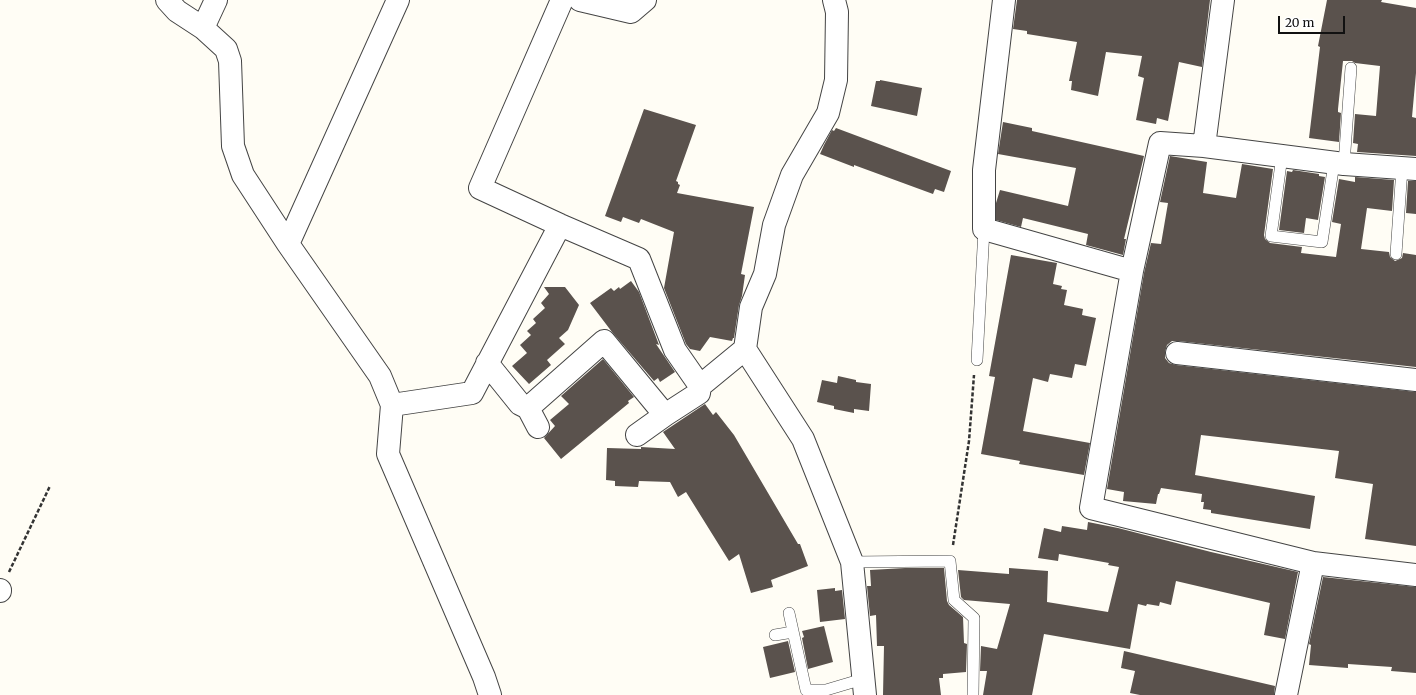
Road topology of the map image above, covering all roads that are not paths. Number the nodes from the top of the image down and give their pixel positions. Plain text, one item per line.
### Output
1 (167, 0) edge
2 (216, 0) edge
3 (398, 0) edge
4 (562, 0) edge
5 (580, 0) edge
6 (645, 0) edge
7 (834, 0) edge
8 (1004, 0) edge
9 (1223, 0) edge
10 (203, 28) junction
11 (1352, 68) dead end
12 (1204, 146) junction
13 (1282, 156) junction
14 (1339, 164) junction
15 (1409, 168) edge
16 (560, 225) junction
17 (984, 229) junction
18 (288, 244) junction
19 (1396, 254) dead end
20 (1132, 271) junction
21 (745, 349) junction
22 (1178, 353) dead end
23 (977, 360) road end
24 (487, 363) junction
25 (1416, 380) edge
26 (700, 386) junction
27 (392, 405) junction
28 (528, 408) junction
29 (665, 415) junction
30 (538, 427) dead end
31 (637, 435) dead end
32 (852, 562) junction
33 (1313, 563) junction
34 (1416, 575) edge
35 (789, 613) dead end
36 (793, 632) junction
37 (775, 635) dead end
38 (864, 687) edge
39 (490, 695) edge
40 (973, 695) edge
41 (1286, 695) edge

1 - 10 street
2 - 10 street
3 - 18 street
4 - 16 street
5 - 6 street
7 - 21 street
8 - 17 street
9 - 12 street
10 - 18 street
11 - 14 lane
12 - 13 street
12 - 20 street
13 - 14 street
13 - 14 lane
14 - 15 street
15 - 19 lane
16 - 24 street
16 - 26 street
17 - 20 street
17 - 23 lane
18 - 27 street
20 - 33 street
21 - 26 street
21 - 32 street
22 - 25 street
24 - 27 street
24 - 28 street
26 - 29 street
27 - 39 street
28 - 29 street
28 - 30 street
29 - 31 street
32 - 38 street
32 - 40 lane
33 - 34 street
33 - 41 street
35 - 36 lane
36 - 37 lane
36 - 38 lane

